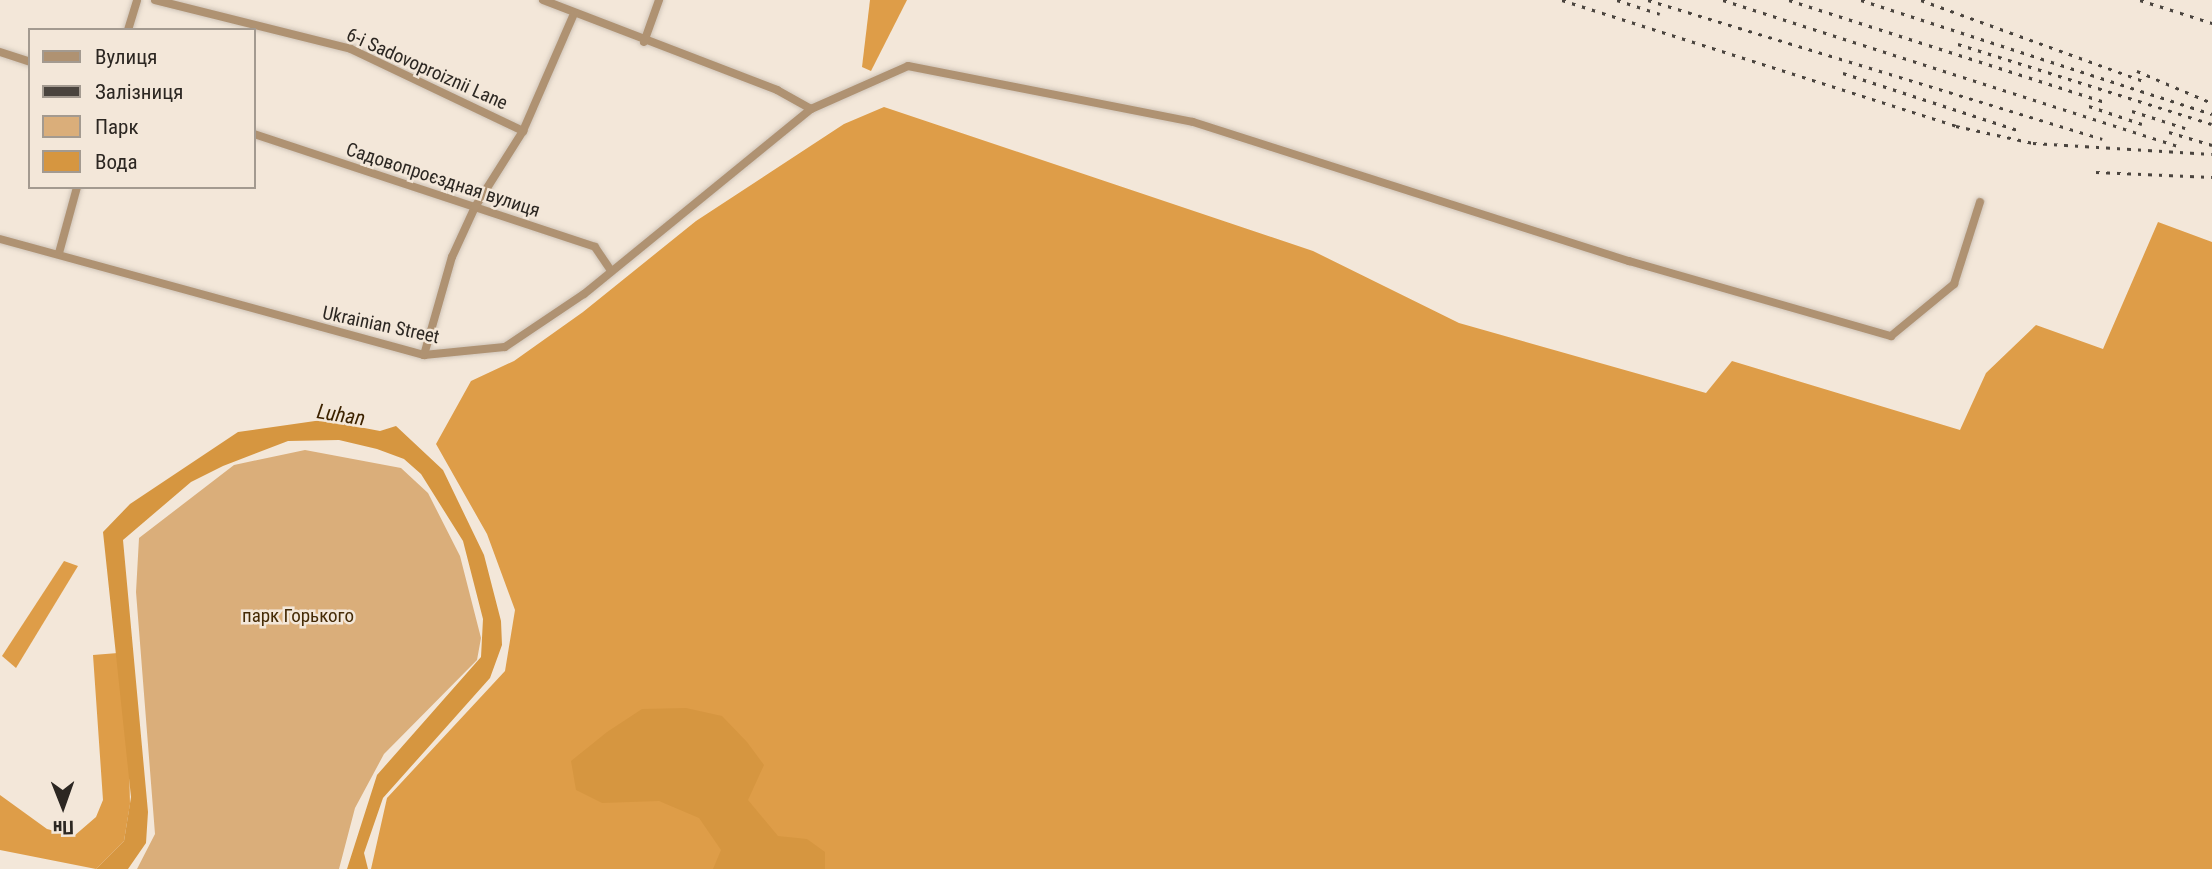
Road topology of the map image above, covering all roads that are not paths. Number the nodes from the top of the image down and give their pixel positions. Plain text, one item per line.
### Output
1 (137, 0) edge
2 (155, 0) edge
3 (543, 0) edge
4 (659, 0) edge
5 (573, 16) junction
6 (129, 28) edge
7 (644, 42) junction
8 (0, 52) edge
9 (28, 61) edge
10 (811, 110) junction
11 (523, 131) junction
12 (256, 135) edge
13 (76, 189) edge
14 (1980, 202) dead end
15 (475, 207) junction
16 (0, 239) edge
17 (59, 253) junction
18 (611, 271) junction
19 (424, 355) junction

1 - 6 street
2 - 11 street, 6-i Sadovoproiznii Lane
3 - 5 street
4 - 7 street
5 - 7 street
5 - 11 street
7 - 10 street
8 - 9 street
10 - 14 street, Ukrainian Street
10 - 18 street, Ukrainian Street
11 - 15 street
12 - 15 street, Садовопроєздная вулиця
13 - 17 street
15 - 18 street, Садовопроєздная вулиця
15 - 19 street
16 - 17 street, Ukrainian Street
17 - 19 street, Ukrainian Street
18 - 19 street, Ukrainian Street

